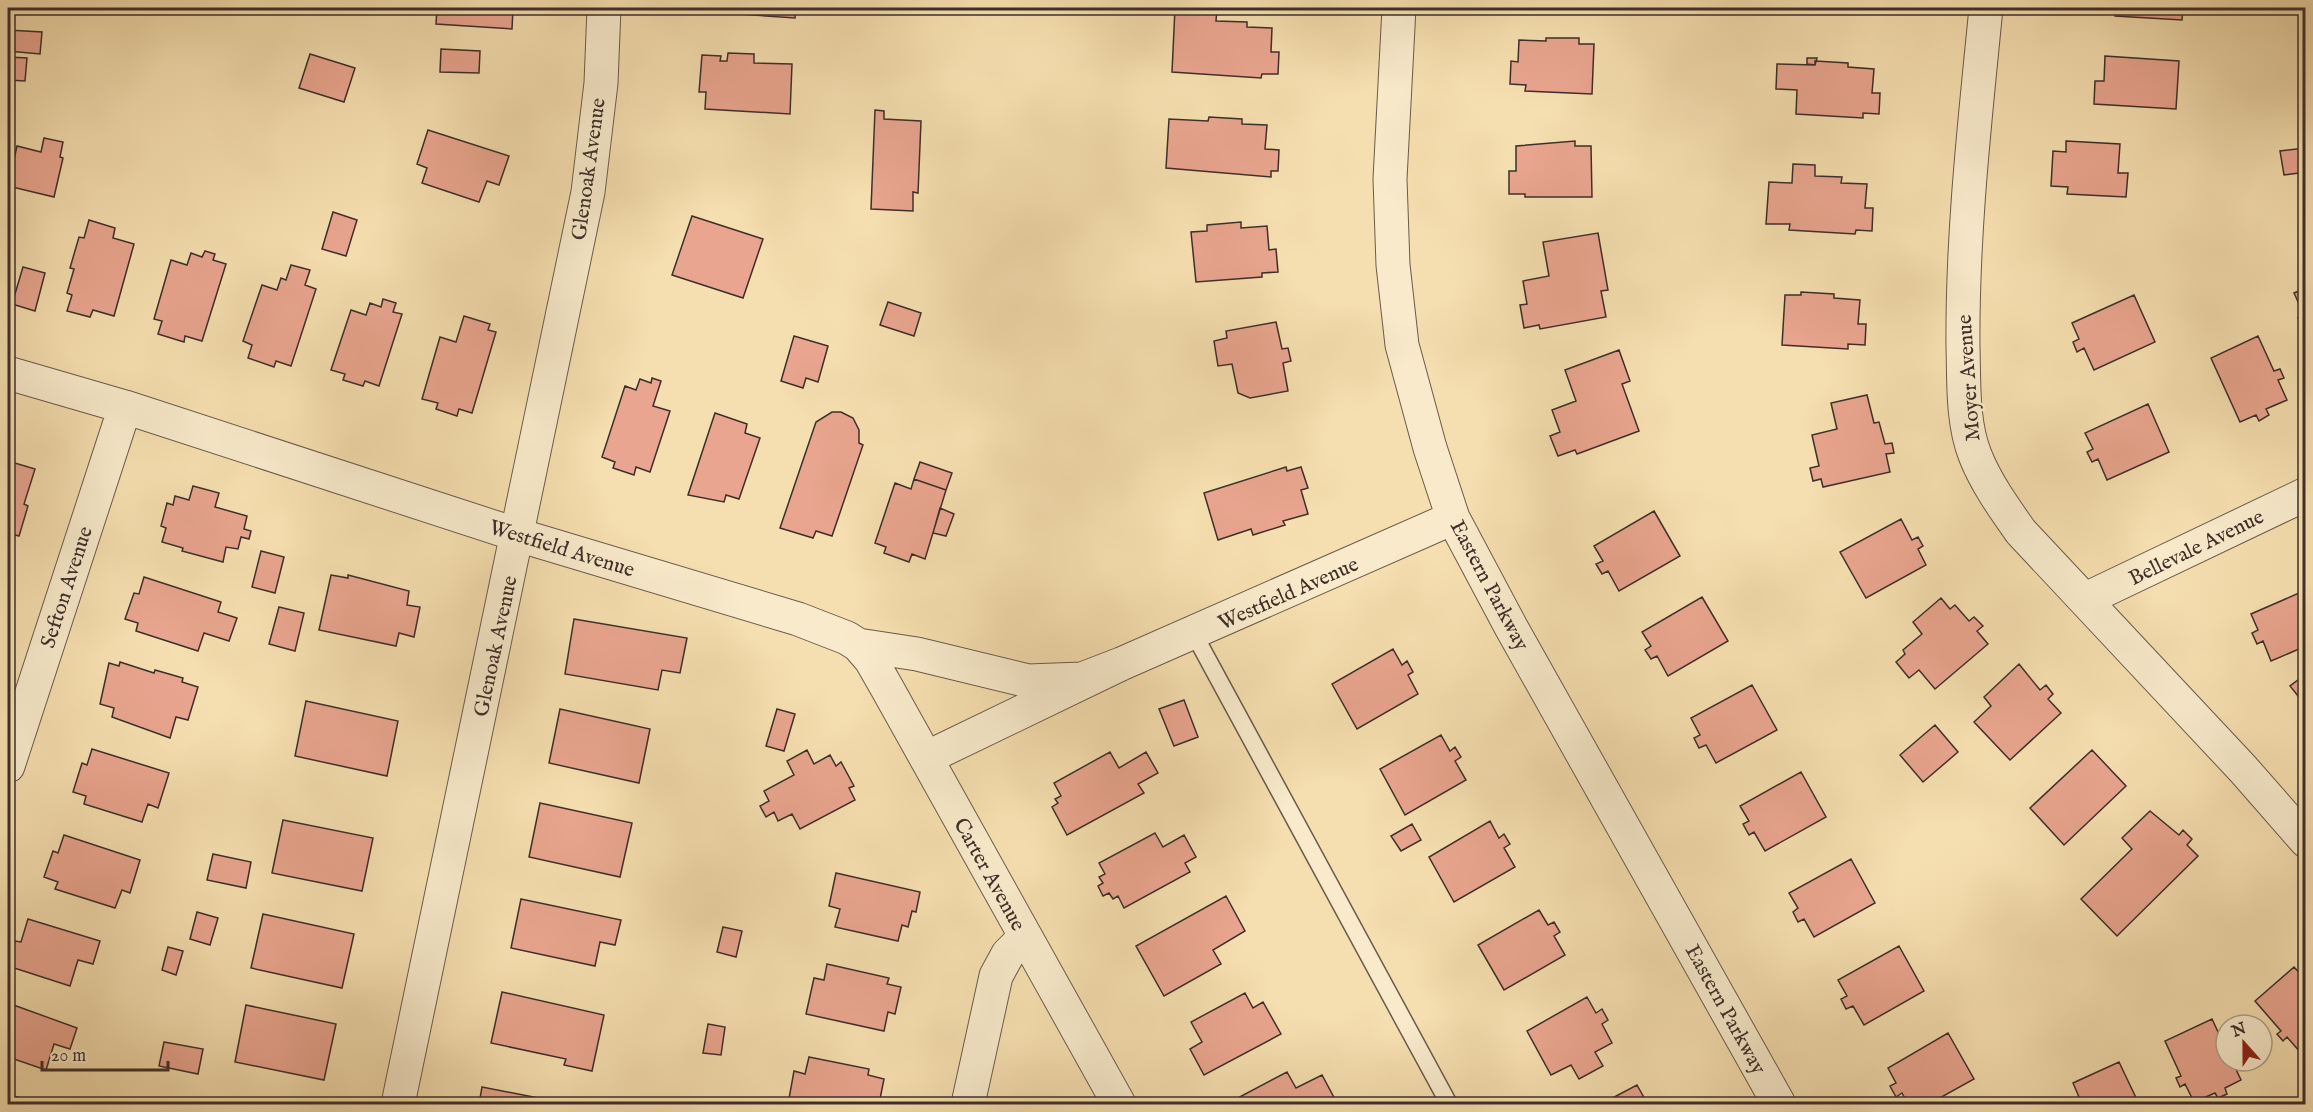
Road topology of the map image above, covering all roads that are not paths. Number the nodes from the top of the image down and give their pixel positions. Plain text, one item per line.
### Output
1 (604, 8) edge
2 (1399, 8) edge
3 (1986, 8) edge
4 (8, 373) edge
5 (125, 407) junction
6 (2306, 494) edge
7 (1453, 518) junction
8 (518, 535) junction
9 (2085, 600) junction
10 (1194, 634) junction
11 (858, 645) junction
12 (1121, 664) junction
13 (926, 758) junction
14 (8, 766) edge
15 (2306, 841) edge
16 (1025, 936) junction
17 (398, 1104) edge
18 (968, 1104) edge
19 (1119, 1104) edge
20 (1449, 1104) edge
21 (1779, 1104) edge

1 - 8 street, Glenoak Avenue
2 - 7 street, Eastern Parkway
3 - 9 street, Moyer Avenue
4 - 5 street, Westfield Avenue
5 - 8 street, Westfield Avenue
5 - 14 street, Sefton Avenue
6 - 9 street, Bellevale Avenue
7 - 10 street, Westfield Avenue
7 - 21 street, Eastern Parkway
8 - 11 street, Westfield Avenue
8 - 17 street, Glenoak Avenue
9 - 15 street, Moyer Avenue
10 - 12 street, Westfield Avenue
10 - 20 lane
11 - 12 street, Westfield Avenue
11 - 13 street, Carter Avenue
12 - 13 street, Westfield Avenue
13 - 16 street, Carter Avenue
16 - 18 street
16 - 19 street, Carter Avenue

